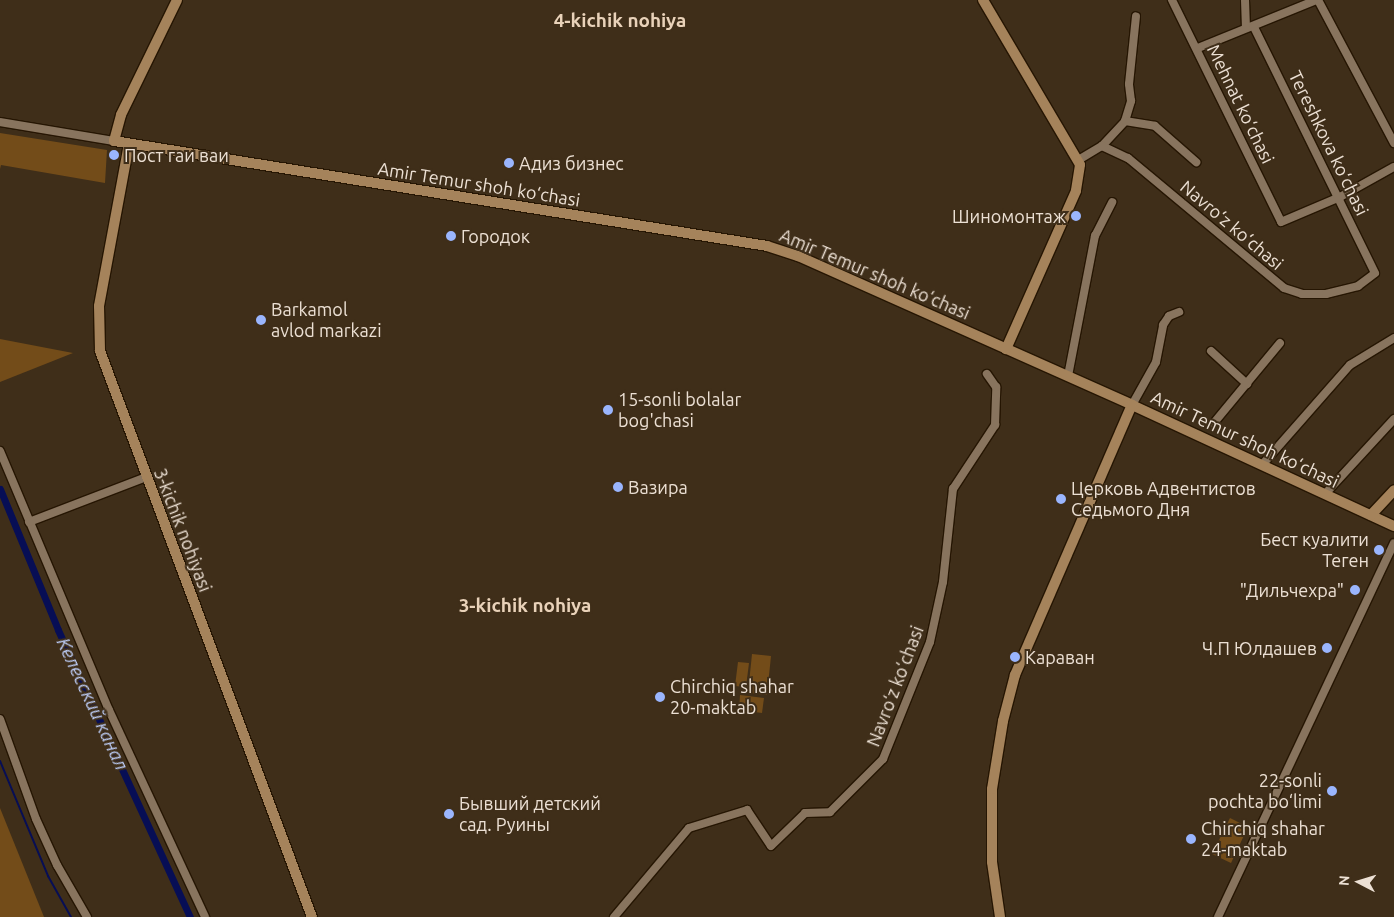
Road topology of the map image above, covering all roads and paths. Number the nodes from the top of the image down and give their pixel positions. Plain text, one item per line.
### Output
1 (177, 0) edge
2 (983, 0) edge
3 (1172, 0) edge
4 (1245, 0) edge
5 (1317, 0) edge
6 (1136, 16) dead end
7 (1250, 27) junction
8 (1198, 48) junction
9 (1125, 121) junction
10 (0, 122) edge
11 (114, 141) junction
12 (1394, 143) edge
13 (129, 144) junction
14 (1102, 146) junction
15 (1080, 160) junction
16 (1196, 162) dead end
17 (1394, 167) edge
18 (1340, 197) junction
19 (1112, 202) dead end
20 (1375, 274) joint
21 (1179, 312) dead end
22 (1394, 338) edge
23 (1280, 343) dead end
24 (1006, 349) junction
25 (1211, 351) dead end
26 (987, 374) dead end
27 (1068, 376) junction
28 (1247, 384) junction
29 (1132, 405) junction
30 (1394, 419) edge
31 (1213, 424) dead end
32 (0, 451) edge
33 (1262, 465) junction
34 (146, 477) junction
35 (1394, 490) edge
36 (1325, 494) junction
37 (1371, 515) junction
38 (29, 522) junction
39 (1394, 526) edge
40 (1394, 543) edge
41 (0, 719) edge
42 (87, 917) edge
43 (205, 917) edge
44 (312, 917) edge
45 (614, 917) edge
46 (1000, 917) edge
47 (1218, 917) edge

1 - 11 main road
2 - 15 main road
3 - 8 street, Mehnat ko‘chasi
4 - 7 street, Tereshkova ko‘chasi
5 - 7 street
5 - 12 street
6 - 9 street
7 - 8 street
7 - 18 street, Tereshkova ko‘chasi
8 - 18 street, Mehnat ko‘chasi
9 - 14 street
9 - 16 street
10 - 11 street
11 - 13 main road, Amir Temur shoh ko‘chasi
13 - 24 main road, Amir Temur shoh ko‘chasi
13 - 34 main road, 3-kichik nohiyasi
14 - 15 street
14 - 20 street, Navro‘z ko‘chasi
15 - 24 main road
17 - 18 street
18 - 20 street, Tereshkova ko‘chasi
19 - 27 street
21 - 29 street
22 - 33 street
23 - 28 street
24 - 27 main road, Amir Temur shoh ko‘chasi
25 - 28 street
26 - 45 street, Navro‘z ko‘chasi
27 - 29 main road, Amir Temur shoh ko‘chasi
28 - 31 street
29 - 33 main road, Amir Temur shoh ko‘chasi
29 - 46 main road
30 - 36 street
32 - 38 street
33 - 36 main road, Amir Temur shoh ko‘chasi
34 - 38 street
34 - 44 main road, 3-kichik nohiyasi
35 - 37 main road
36 - 37 main road, Amir Temur shoh ko‘chasi
37 - 39 main road, Amir Temur shoh ko‘chasi
38 - 43 street
40 - 47 street
41 - 42 street

